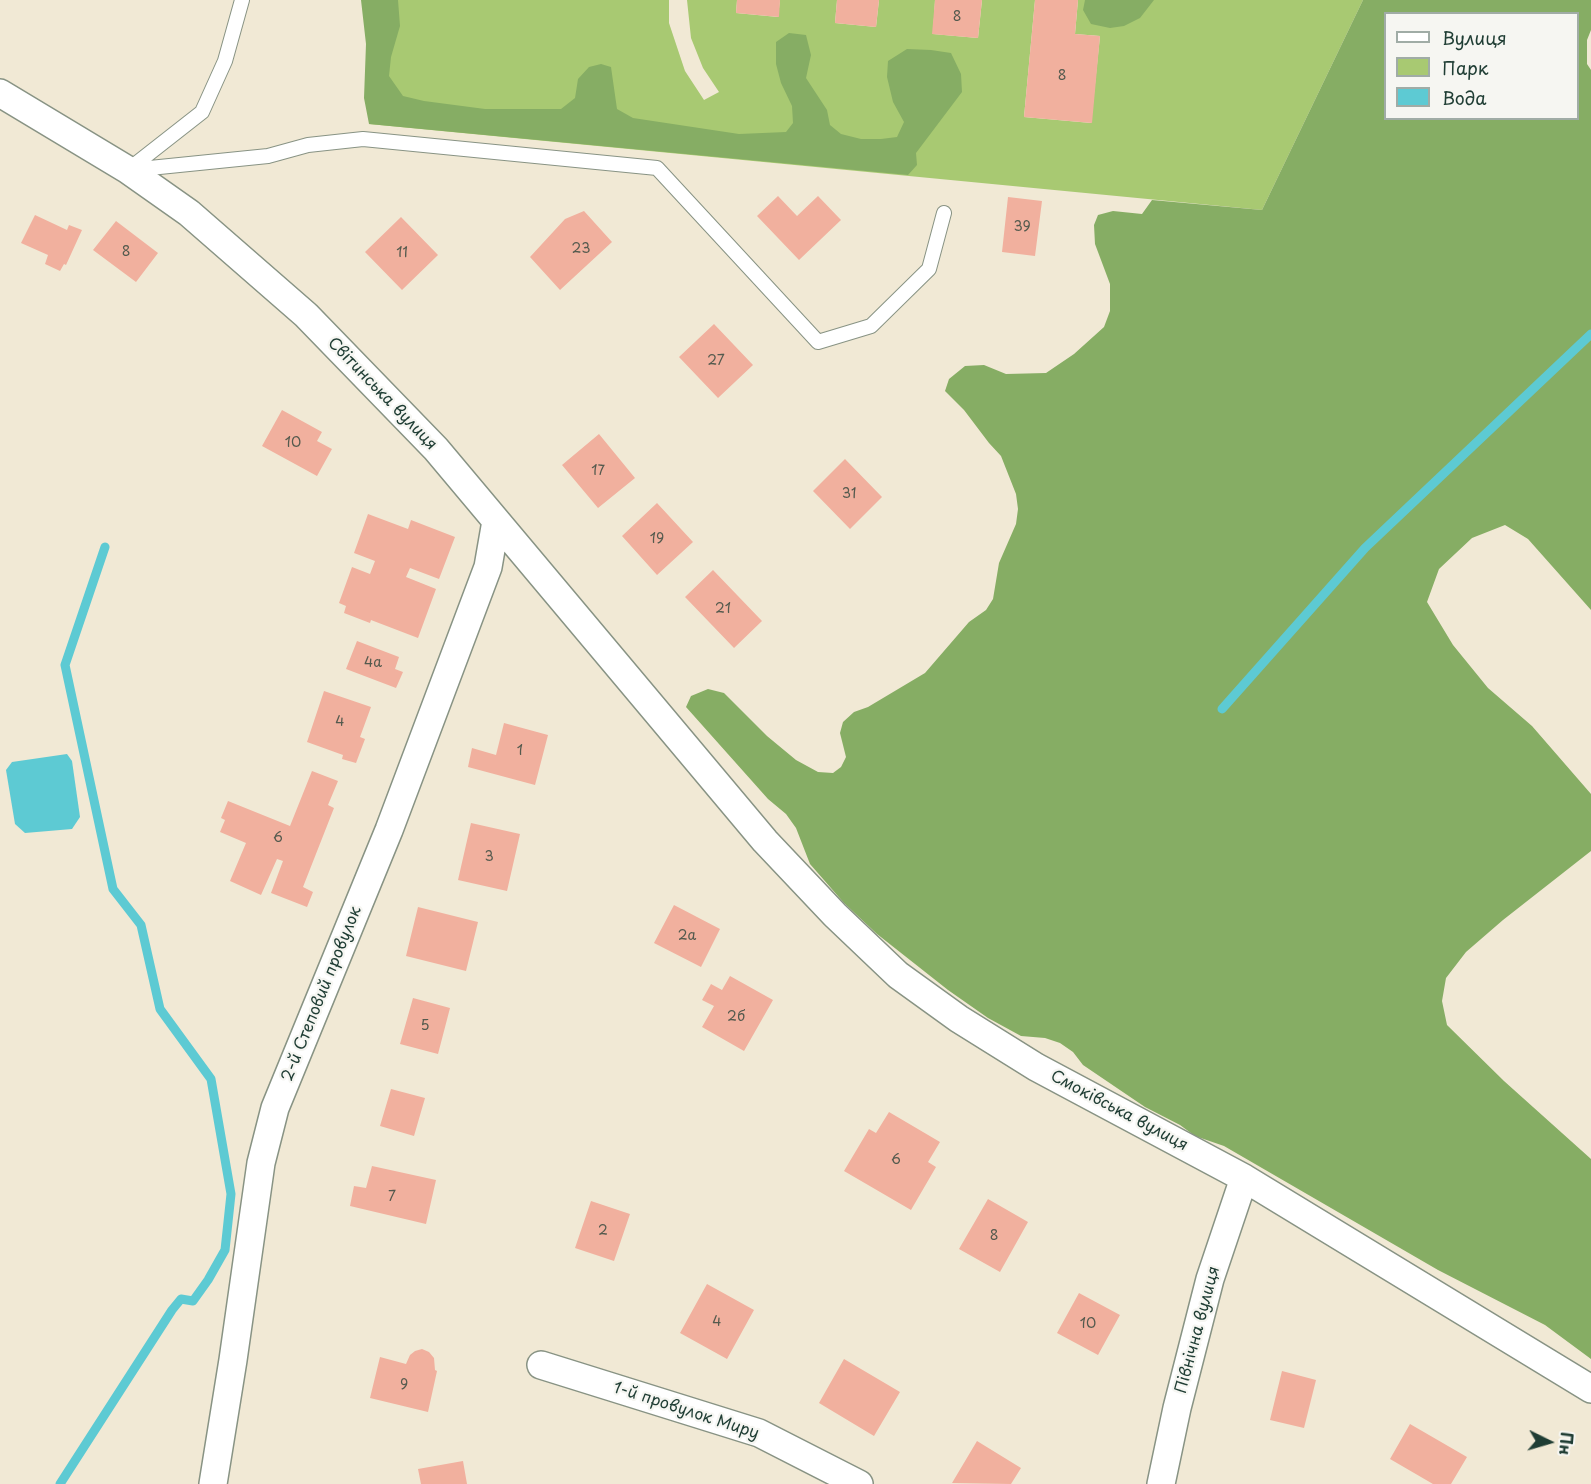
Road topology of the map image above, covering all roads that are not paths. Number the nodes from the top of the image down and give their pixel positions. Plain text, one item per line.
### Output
1 (242, 0) edge
2 (0, 93) edge
3 (128, 170) junction
4 (944, 213) dead end
5 (496, 521) junction
6 (700, 765) joint
7 (1244, 1178) junction
8 (541, 1365) dead end
9 (1591, 1389) edge
10 (213, 1484) edge
11 (859, 1484) edge
12 (1161, 1484) edge

1 - 3 lane
2 - 3 street, Світинська вулиця
3 - 4 lane
3 - 5 street, Світинська вулиця
5 - 6 street, Світинська вулиця
5 - 10 street, 2-й Степовий провулок
6 - 7 street, Смоківська вулиця
7 - 9 street, Смоківська вулиця
7 - 12 street, Північна вулиця
8 - 11 street, 1-й провулок Миру

